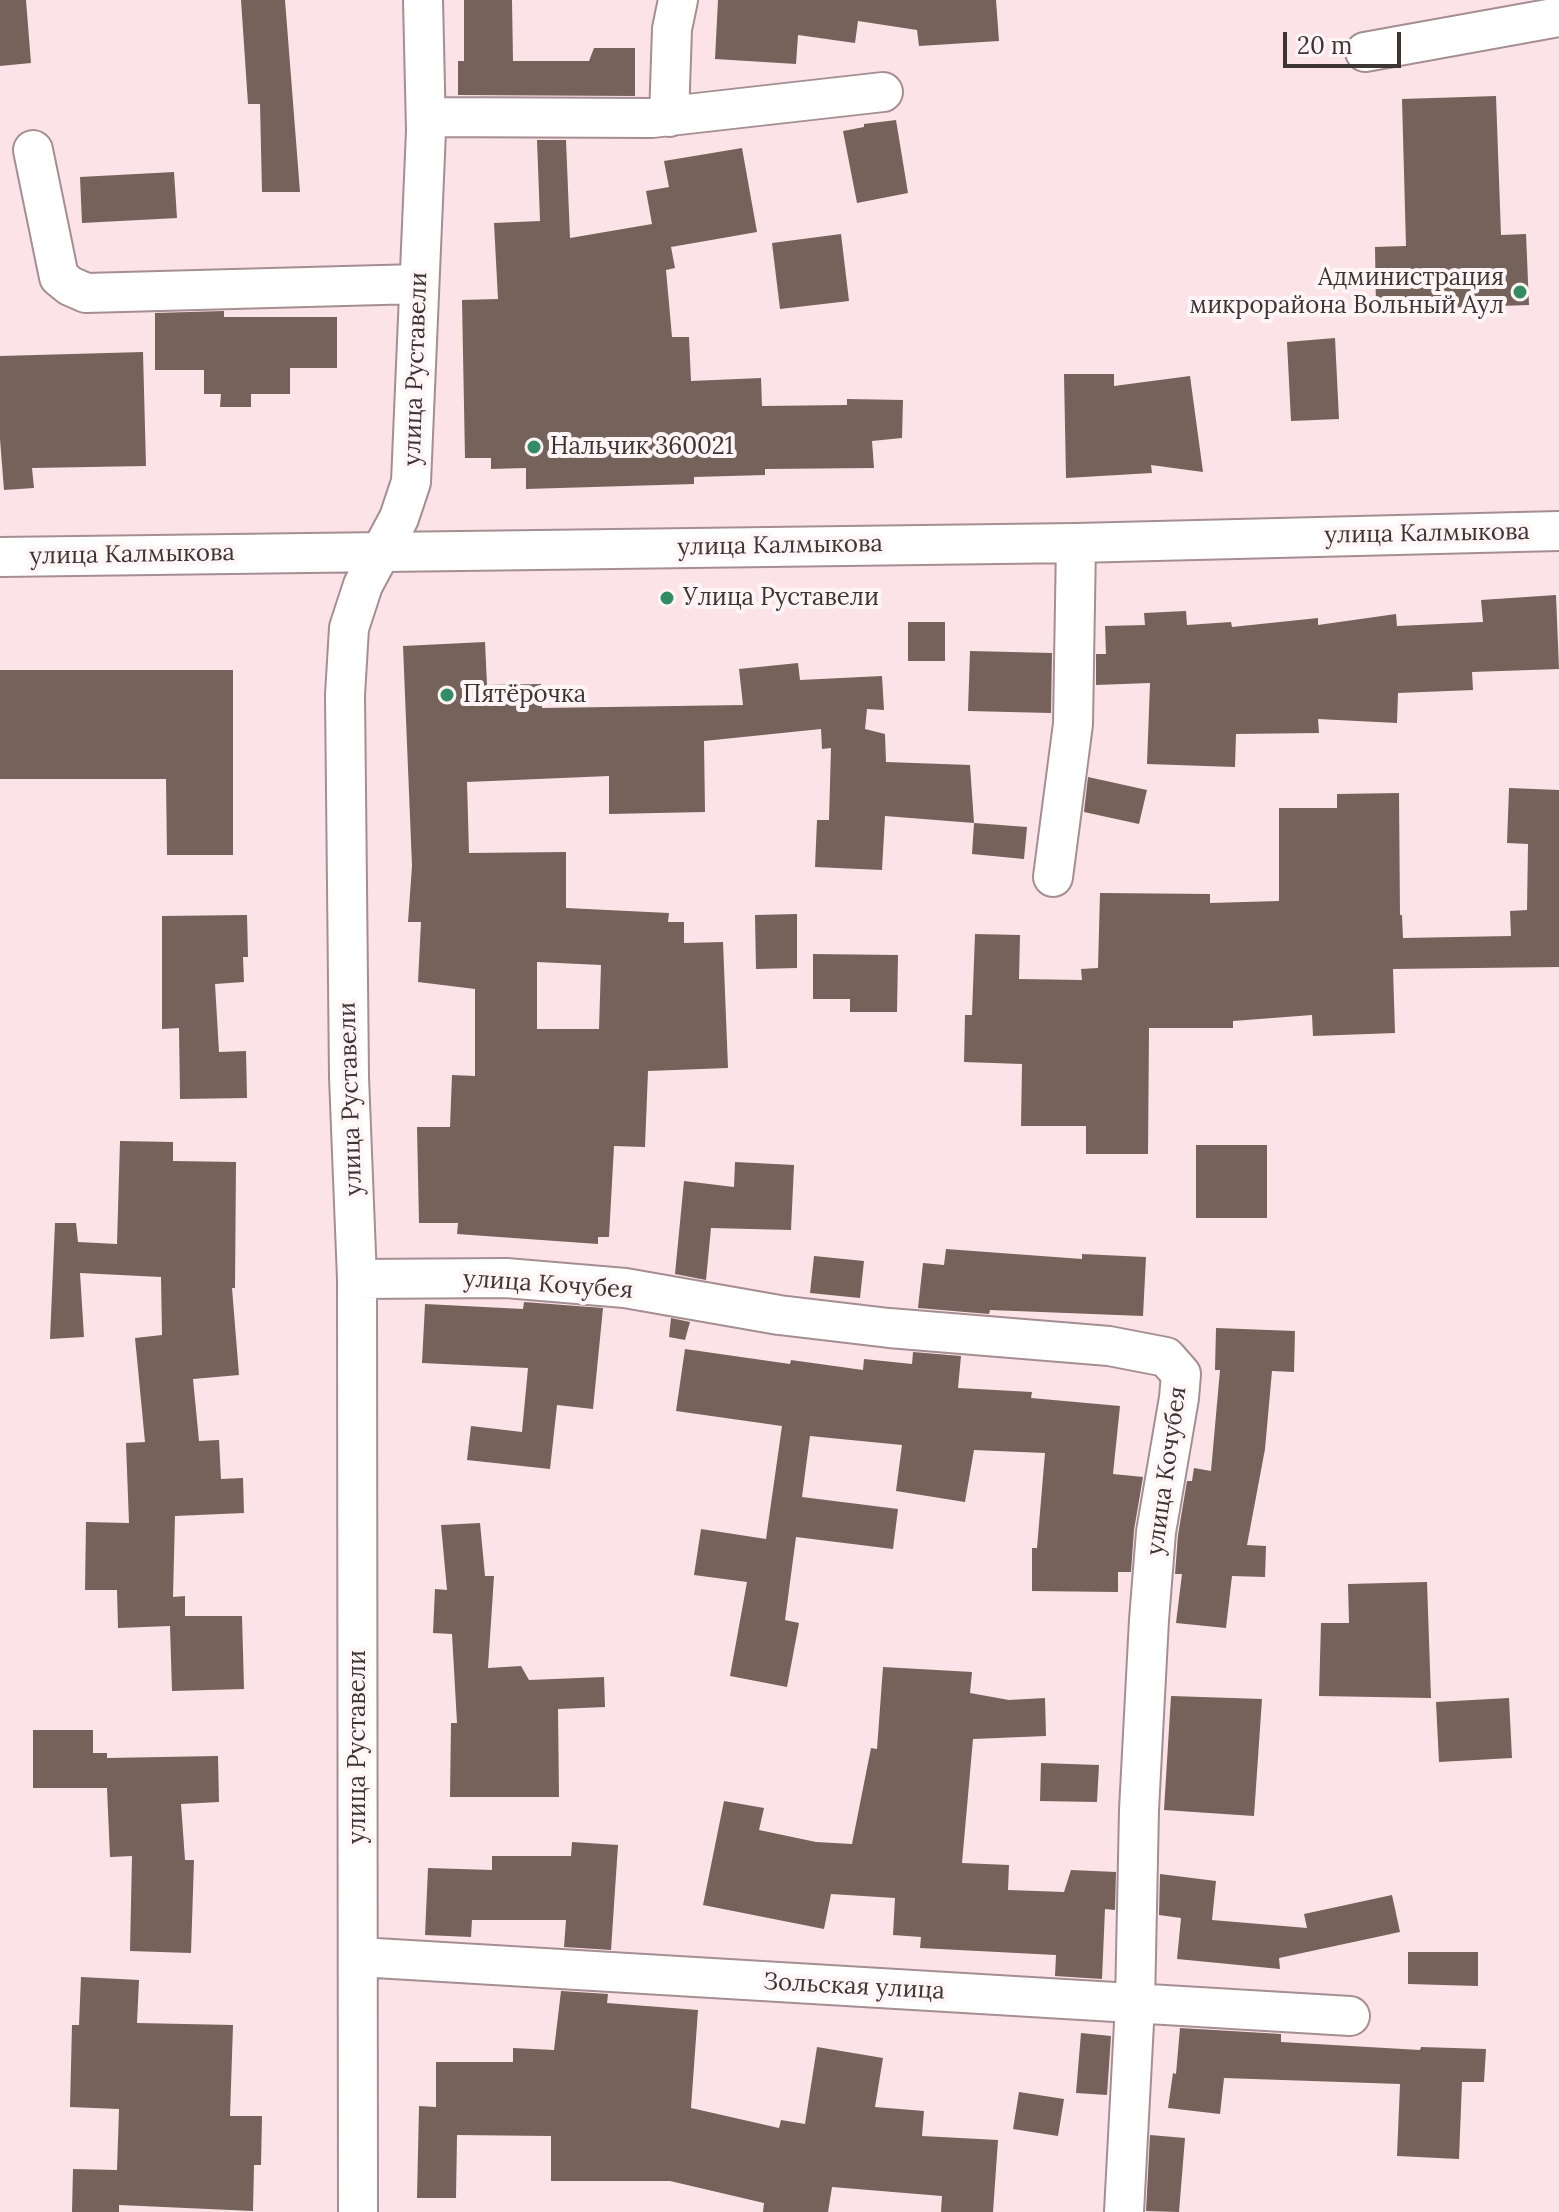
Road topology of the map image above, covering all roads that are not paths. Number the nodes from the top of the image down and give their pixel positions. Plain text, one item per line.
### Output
1 (423, 0) edge
2 (678, 0) edge
3 (1559, 17) edge
4 (1365, 52) dead end
5 (883, 92) dead end
6 (426, 117) junction
7 (669, 117) junction
8 (33, 150) dead end
9 (418, 284) junction
10 (1559, 531) edge
11 (1076, 543) junction
12 (380, 551) junction
13 (0, 557) edge
14 (1053, 877) dead end
15 (357, 1279) junction
16 (359, 1957) junction
17 (1135, 2004) junction
18 (1350, 2016) dead end
19 (358, 2212) edge
20 (1124, 2212) edge

1 - 6 street, улица Руставели
2 - 7 street
3 - 4 street
5 - 7 street
6 - 7 street
6 - 9 street, улица Руставели
8 - 9 street
9 - 12 street, улица Руставели
10 - 11 street, улица Калмыкова
11 - 12 street, улица Калмыкова
11 - 14 street
12 - 13 street, улица Калмыкова
12 - 15 street, улица Руставели
15 - 16 street, улица Руставели
15 - 17 street, улица Кочубея
16 - 17 street, Зольская улица
16 - 19 street, улица Руставели
17 - 18 street, Зольская улица
17 - 20 street, улица Кочубея

